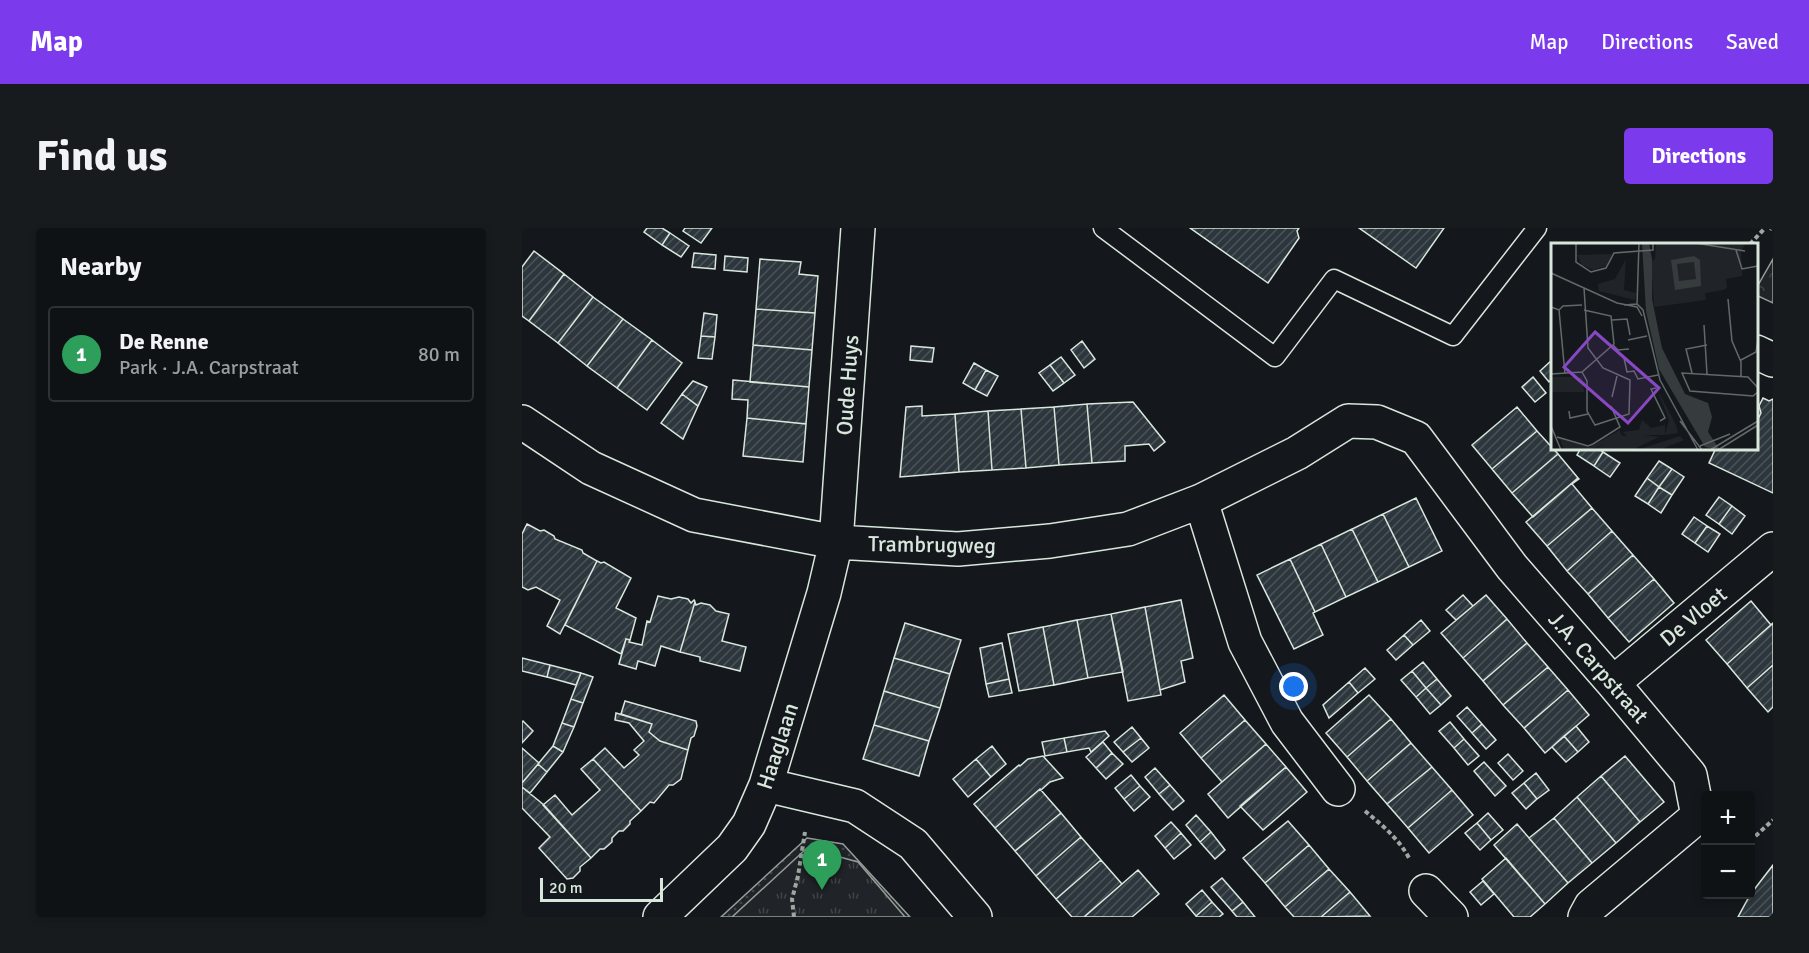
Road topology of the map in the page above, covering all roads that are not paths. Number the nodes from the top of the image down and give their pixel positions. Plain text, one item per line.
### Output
1 (858, 228) edge
2 (1103, 228) edge
3 (1537, 228) edge
4 (1758, 353) edge
5 (1773, 360) edge
6 (522, 422) edge
7 (1377, 422) joint
8 (1201, 501) junction
9 (836, 542) junction
10 (1773, 549) edge
11 (1614, 683) junction
12 (766, 785) junction
13 (1338, 789) road end
14 (1426, 891) road end
15 (660, 917) edge
16 (975, 917) edge
17 (1451, 917) edge
18 (1585, 917) edge

1 - 9 street, Oude Huys
2 - 3 lane
4 - 5 street
6 - 9 street, Trambrugweg
7 - 8 street, Trambrugweg
7 - 11 street, J.A. Carpstraat
8 - 9 street, Trambrugweg
8 - 13 street
9 - 12 street, Haaglaan
10 - 11 street, De Vloet
11 - 18 street, J.A. Carpstraat
12 - 15 street, Haaglaan
12 - 16 street
14 - 17 street

